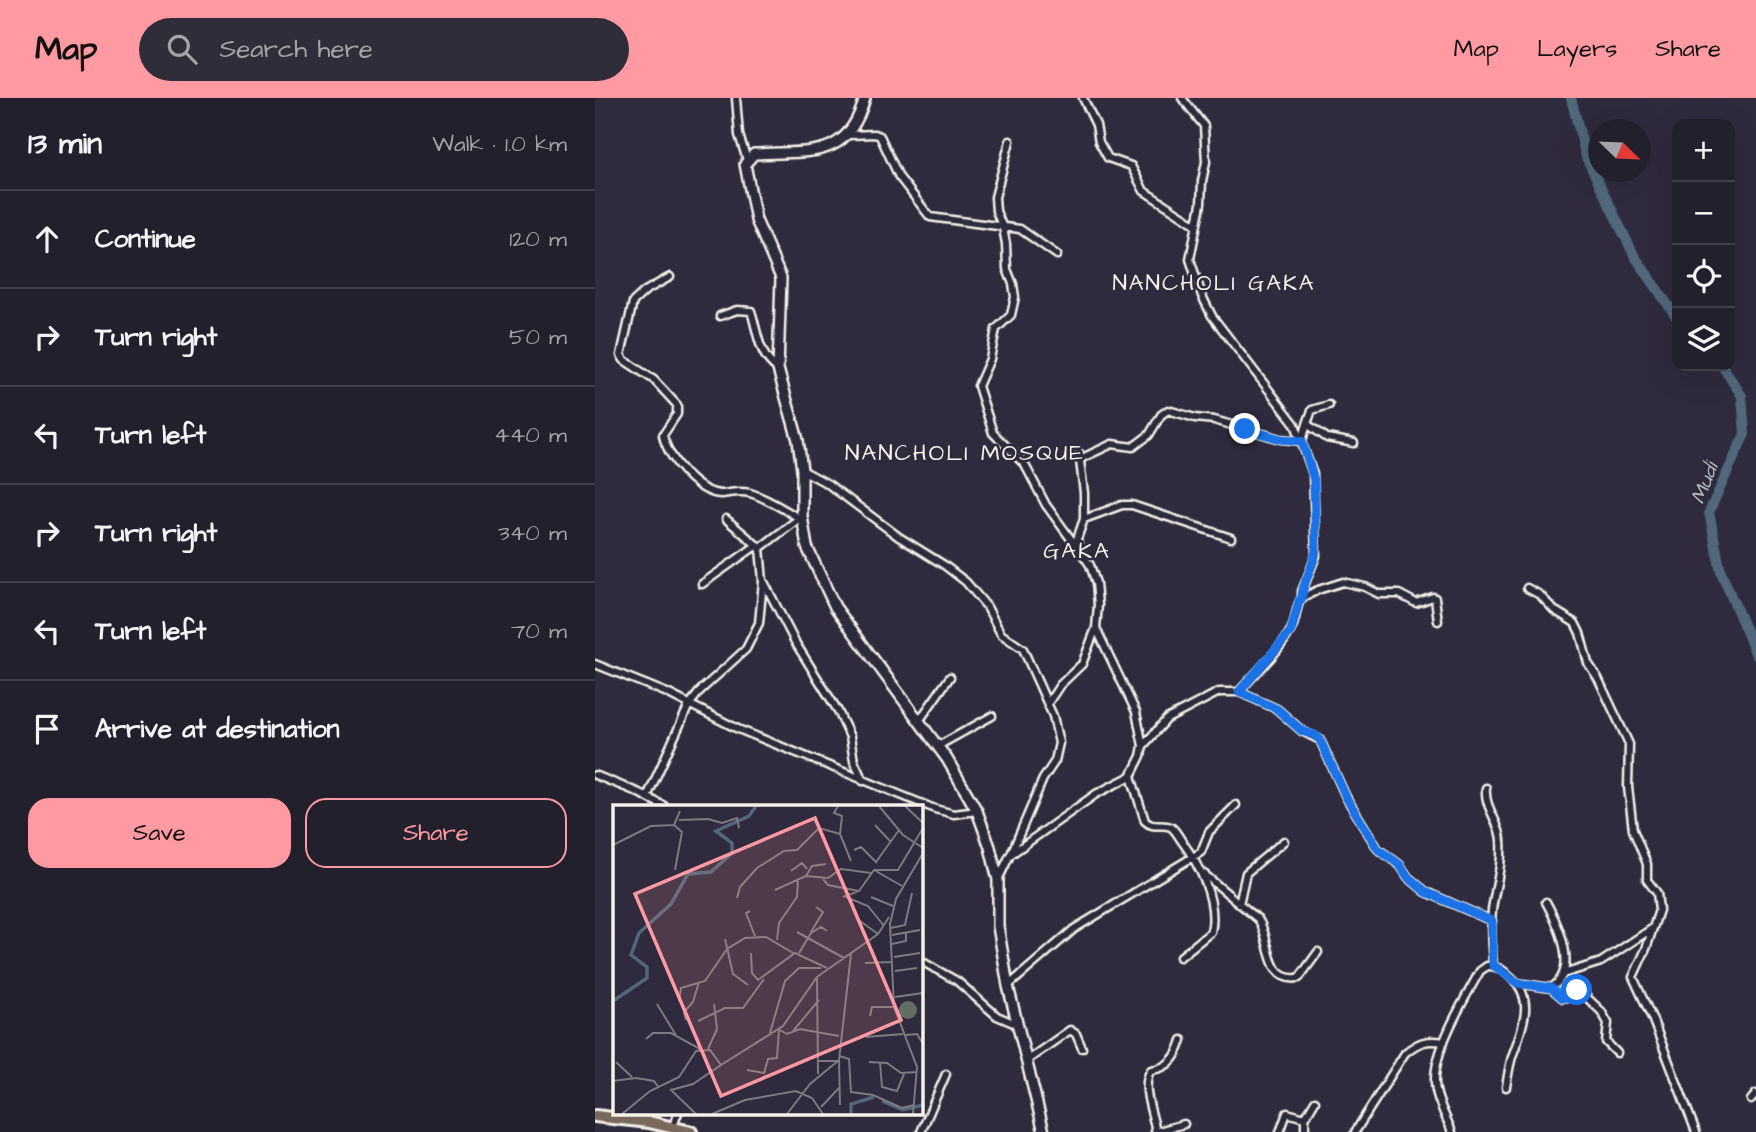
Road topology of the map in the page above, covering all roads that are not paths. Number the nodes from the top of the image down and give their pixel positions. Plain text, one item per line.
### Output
1 (736, 98) edge
2 (865, 98) edge
3 (1083, 98) edge
4 (1182, 98) edge
5 (849, 135) junction
6 (1010, 141) dead end
7 (747, 160) junction
8 (1195, 224) junction
9 (1003, 228) junction
10 (1057, 255) dead end
11 (670, 277) dead end
12 (720, 316) dead end
13 (778, 369) junction
14 (1329, 405) dead end
15 (1307, 424) junction
16 (1302, 441) junction
17 (1354, 443) dead end
18 (802, 470) junction
19 (800, 517) junction
20 (726, 519) dead end
21 (1084, 519) junction
22 (1231, 538) dead end
23 (759, 547) junction
24 (1079, 549) junction
25 (763, 580) junction
26 (702, 584) dead end
27 (1527, 588) dead end
28 (1302, 598) junction
29 (1438, 621) dead end
30 (1096, 628) junction
31 (595, 664) edge
32 (950, 677) dead end
33 (1239, 692) junction
34 (1048, 703) junction
35 (689, 705) junction
36 (992, 716) dead end
37 (919, 721) junction
38 (937, 746) junction
39 (1143, 746) junction
40 (595, 775) edge
41 (1131, 776) junction
42 (863, 781) junction
43 (1486, 788) dead end
44 (646, 797) junction
45 (660, 805) edge
46 (1236, 805) dead end
47 (977, 811) junction
48 (1284, 841) dead end
49 (1010, 855) junction
50 (1193, 856) junction
51 (1203, 873) junction
52 (998, 880) junction
53 (1546, 902) dead end
54 (1239, 904) junction
55 (1492, 921) junction
56 (1653, 928) junction
57 (1318, 952) dead end
58 (1180, 957) dead end
59 (922, 962) edge
60 (1493, 965) junction
61 (1563, 974) junction
62 (1517, 983) junction
63 (1008, 986) junction
64 (1551, 988) junction
65 (1018, 1025) junction
66 (1182, 1040) dead end
67 (1444, 1042) junction
68 (1083, 1048) dead end
69 (1617, 1053) dead end
70 (1026, 1061) junction
71 (946, 1074) dead end
72 (1506, 1087) dead end
73 (1315, 1101) dead end
74 (678, 1114) edge
75 (595, 1116) edge
76 (1305, 1118) junction
77 (1184, 1124) dead end
78 (673, 1126) junction
79 (691, 1132) edge
80 (921, 1132) edge
81 (1044, 1132) edge
82 (1155, 1132) edge
83 (1280, 1132) edge
84 (1305, 1132) edge
85 (1355, 1132) edge
86 (1453, 1132) edge
87 (1696, 1132) edge

1 - 7 street
2 - 5 street
3 - 8 street
4 - 8 street
5 - 7 street
5 - 9 street
6 - 9 street
7 - 13 street
8 - 16 street
9 - 10 street
9 - 24 street
11 - 19 street
12 - 13 street
13 - 18 street
14 - 15 street
15 - 16 street
15 - 17 street
16 - 21 street
16 - 28 street
18 - 19 street
18 - 34 street
19 - 23 street
19 - 37 street
20 - 23 street
21 - 22 street
21 - 24 street
23 - 25 street
23 - 26 street
24 - 30 street
25 - 35 street
25 - 42 street
27 - 56 street
28 - 29 street
28 - 33 street
30 - 34 street
30 - 39 street
31 - 35 street
32 - 37 street
33 - 39 street
33 - 55 street
34 - 49 street
35 - 42 street
35 - 44 street
36 - 38 street
37 - 38 street
38 - 47 street
39 - 41 street
40 - 44 street
41 - 49 street
41 - 50 street
42 - 47 street
43 - 55 street
44 - 45 street
46 - 50 street
47 - 52 street
48 - 54 street
49 - 52 street
50 - 51 street
50 - 63 street
51 - 54 street
51 - 58 street
52 - 63 street
53 - 61 street
54 - 57 street
55 - 60 street
56 - 61 street
56 - 87 street
59 - 65 street
60 - 62 street
60 - 67 street
61 - 64 street
62 - 64 street
62 - 72 street
63 - 65 street
64 - 69 street
65 - 70 street
66 - 82 street
67 - 85 street
67 - 86 street
68 - 70 street
70 - 81 street
71 - 80 street
73 - 76 street
74 - 78 street
75 - 78 highway
76 - 83 street
76 - 84 street
77 - 82 street
78 - 79 highway

